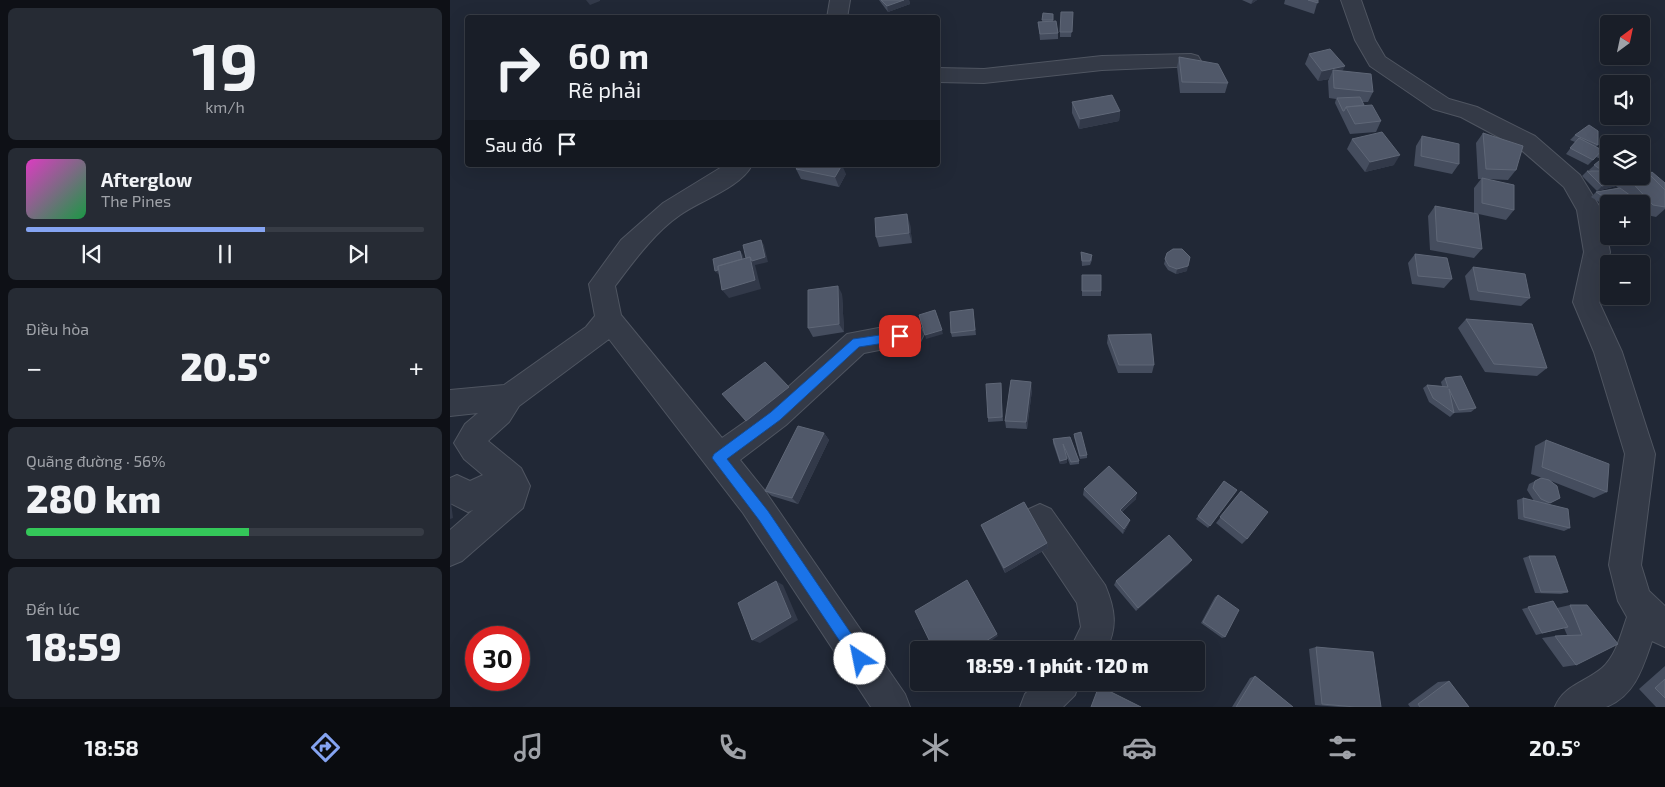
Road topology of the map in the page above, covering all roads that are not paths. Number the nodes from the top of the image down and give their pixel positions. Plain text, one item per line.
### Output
1 (840, 0) edge
2 (1351, 0) edge
3 (838, 15) edge
4 (1191, 61) edge
5 (940, 75) edge
6 (738, 167) edge
7 (609, 319) junction
8 (910, 334) dead end
9 (509, 397) junction
10 (450, 403) edge
11 (718, 458) junction
12 (510, 478) junction
13 (457, 490) dead end
14 (1040, 520) dead end
15 (451, 550) dead end
16 (1656, 621) edge
17 (1092, 641) edge
18 (1053, 691) edge
19 (892, 707) edge
20 (1038, 707) edge
21 (1573, 707) edge

1 - 3 street
2 - 16 street
4 - 5 street
6 - 7 street
7 - 9 street
7 - 11 street
8 - 11 street
9 - 10 street
9 - 12 street
11 - 19 street
12 - 13 street
12 - 15 street
14 - 17 street
16 - 21 street
18 - 20 street

